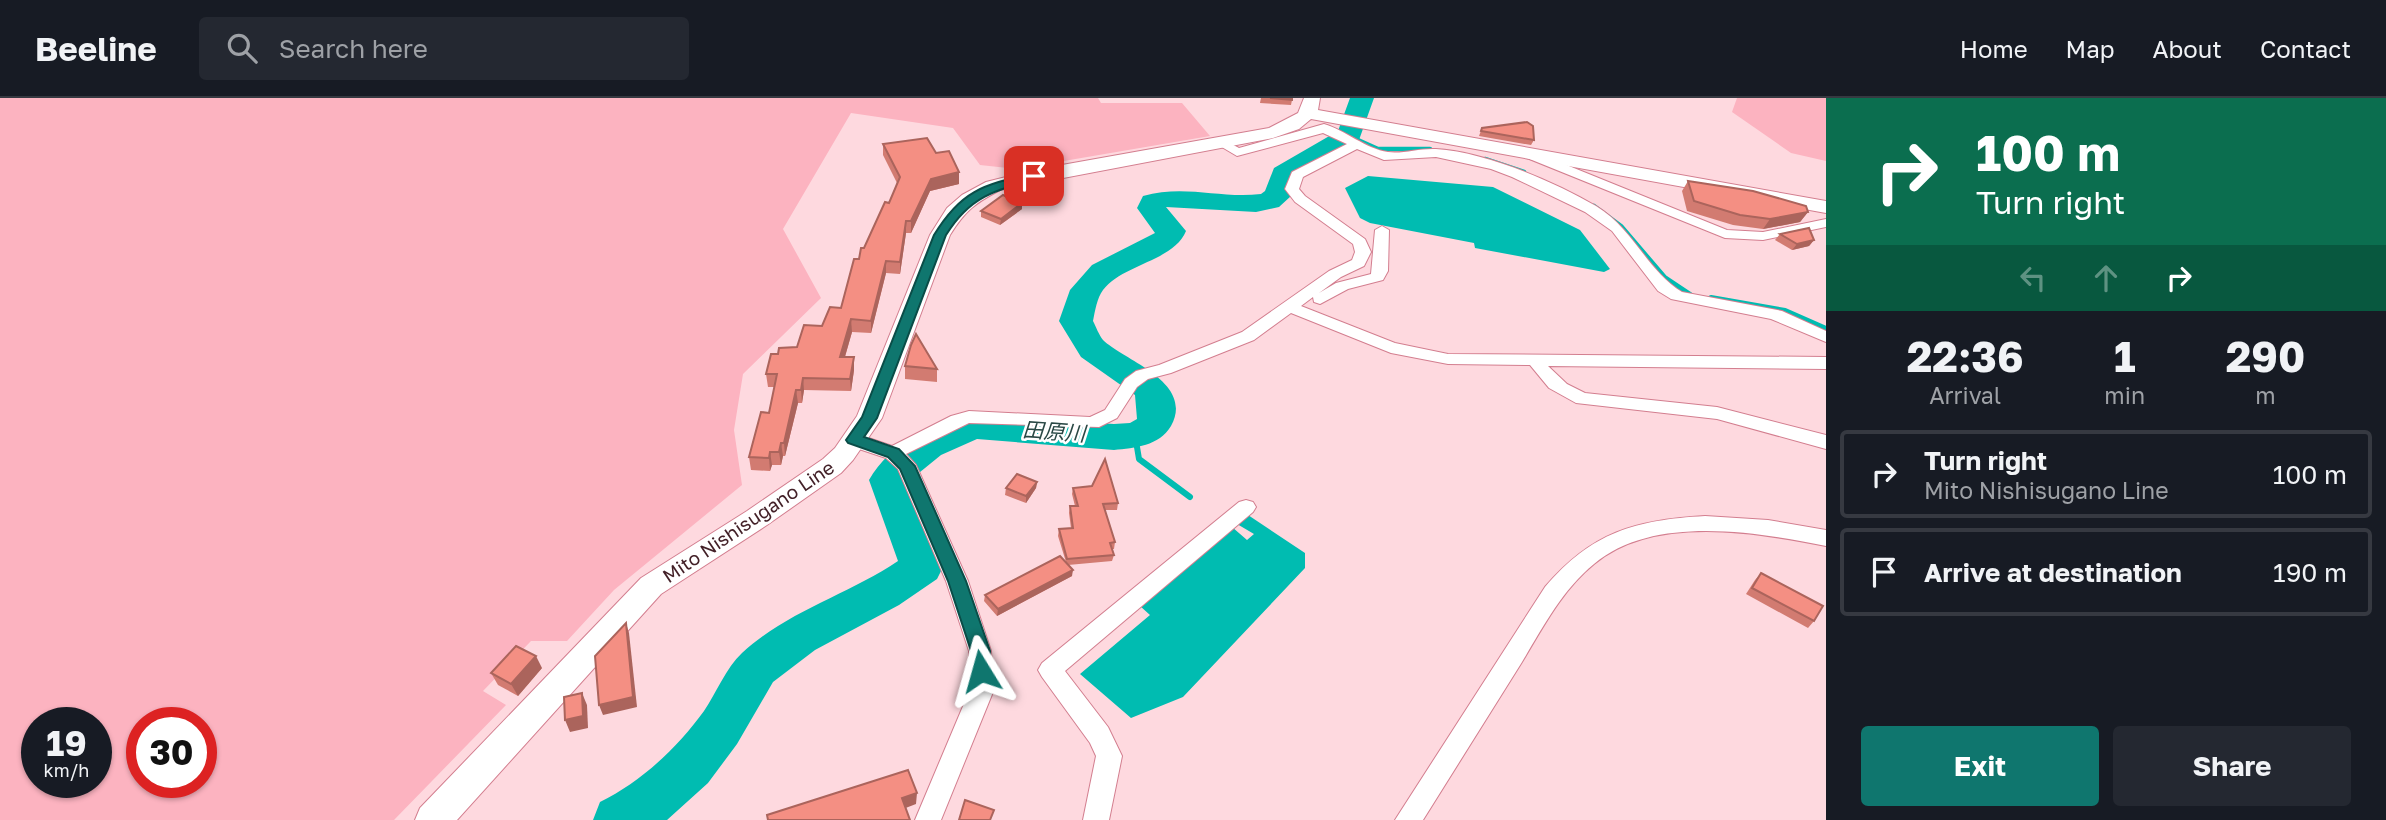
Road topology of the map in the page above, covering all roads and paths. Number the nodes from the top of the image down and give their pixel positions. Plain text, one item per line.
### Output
1 (1309, 105) edge
2 (1337, 118) joint
3 (1350, 141) junction
4 (1222, 143) junction
5 (1527, 153) junction
6 (1826, 208) edge
7 (1826, 223) edge
8 (1382, 230) dead end
9 (1297, 310) junction
10 (1826, 337) edge
11 (1535, 360) junction
12 (1826, 363) edge
13 (854, 440) junction
14 (1826, 442) edge
15 (900, 459) junction
16 (1245, 507) dead end
17 (1826, 538) edge
18 (433, 820) edge
19 (928, 820) edge
20 (1096, 820) edge
21 (1408, 820) edge

1 - 2 street
1 - 4 main road, Mito Nishisugano Line
2 - 5 main road
3 - 4 street
3 - 9 street
3 - 10 street
4 - 13 main road, Mito Nishisugano Line
5 - 6 main road
5 - 7 street
8 - 9 street
9 - 11 street
9 - 15 street
11 - 12 street
11 - 14 street
13 - 15 street
13 - 18 main road, Mito Nishisugano Line
15 - 19 street
16 - 20 street
17 - 21 street

